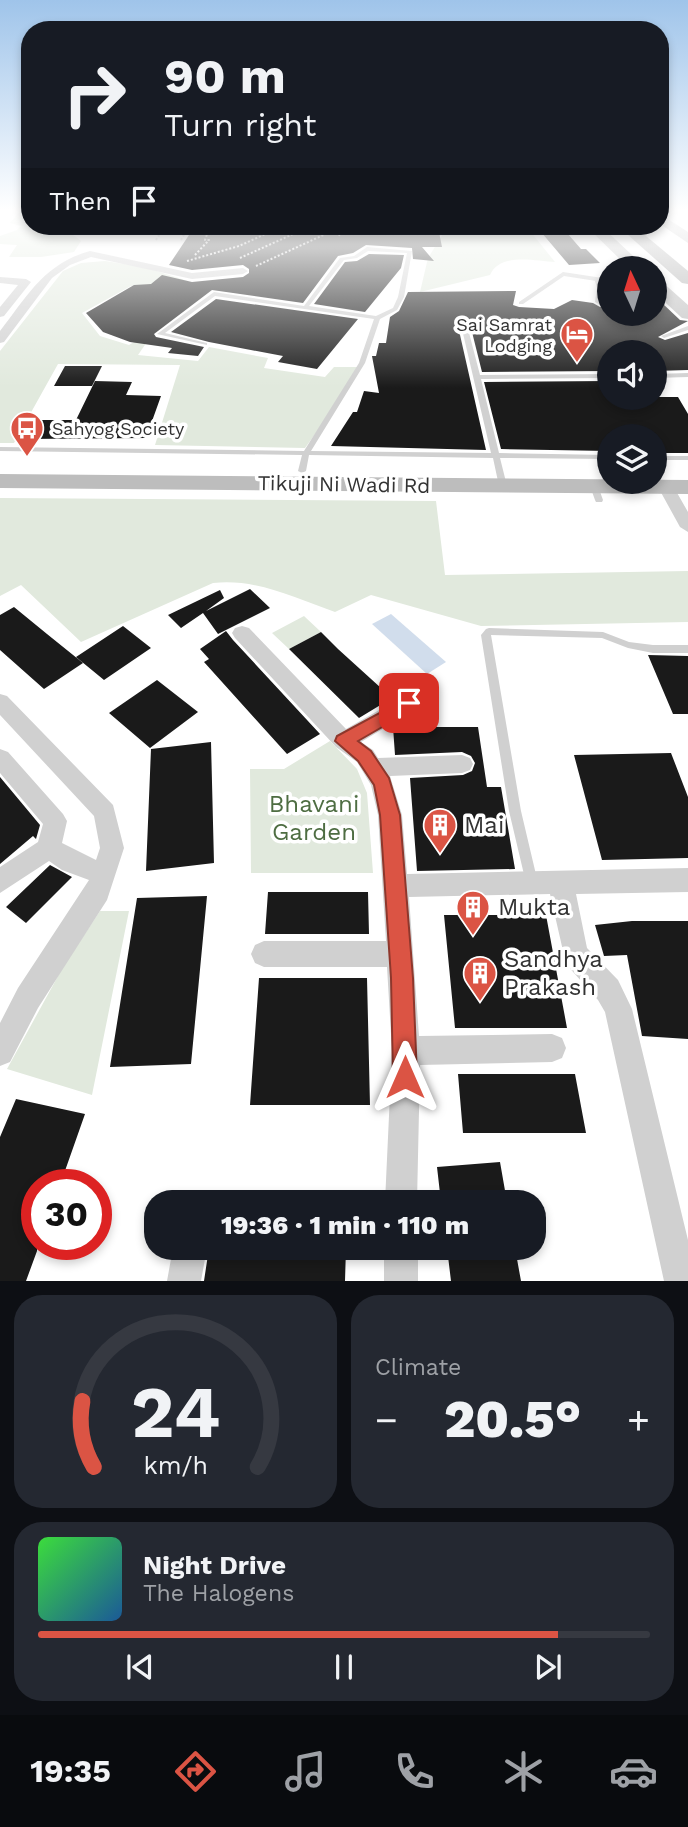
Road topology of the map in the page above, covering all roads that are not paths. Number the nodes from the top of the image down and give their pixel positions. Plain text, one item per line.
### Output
1 (58, 269) edge
2 (165, 269) edge
3 (334, 269) edge
4 (407, 269) edge
5 (243, 271) road end
6 (0, 280) edge
7 (597, 280) edge
8 (667, 294) edge
9 (521, 303) dead end
10 (306, 307) junction
11 (0, 314) edge
12 (688, 314) edge
13 (377, 318) junction
14 (464, 325) dead end
15 (688, 328) edge
16 (664, 336) dead end
17 (0, 339) edge
18 (205, 344) dead end
19 (688, 375) edge
20 (597, 376) edge
21 (667, 376) edge
22 (477, 377) junction
23 (0, 449) edge
24 (667, 458) edge
25 (688, 458) edge
26 (597, 459) edge
27 (304, 462) junction
28 (0, 467) edge
29 (499, 472) junction
30 (688, 475) edge
31 (0, 481) edge
32 (670, 483) edge
33 (597, 486) edge
34 (688, 527) edge
35 (242, 633) dead end
36 (688, 649) edge
37 (0, 702) edge
38 (409, 703) dead end
39 (344, 741) junction
40 (0, 758) edge
41 (461, 764) dead end
42 (373, 768) junction
43 (49, 848) junction
44 (104, 874) junction
45 (688, 880) edge
46 (0, 881) edge
47 (547, 884) junction
48 (396, 886) junction
49 (264, 954) dead end
50 (401, 954) junction
51 (552, 1048) dead end
52 (406, 1051) junction
53 (0, 1052) edge
54 (401, 1190) edge
55 (188, 1260) edge
56 (401, 1260) edge
57 (184, 1281) edge
58 (401, 1281) edge
59 (681, 1281) edge

1 - 17 street
2 - 5 street
3 - 10 lane
4 - 13 lane
6 - 11 street
7 - 9 lane
8 - 12 main road
10 - 13 lane
10 - 18 lane
13 - 27 lane
14 - 22 lane
15 - 16 lane
19 - 21 lane
20 - 22 lane
22 - 29 lane
23 - 27 lane
24 - 25 lane
26 - 29 lane
27 - 28 main road, Tikuji Ni Wadi Rd
27 - 29 main road, Tikuji Ni Wadi Rd
29 - 31 main road, Tikuji Ni Wadi Rd
29 - 33 main road, Tikuji Ni Wadi Rd
30 - 32 main road, Tikuji Ni Wadi Rd
32 - 34 street
35 - 39 street
36 - 47 lane
37 - 44 street
38 - 39 street
39 - 42 street
40 - 43 street
41 - 42 street
42 - 48 street
43 - 44 street
43 - 46 street
44 - 53 street
45 - 47 street
47 - 48 street
47 - 59 street
48 - 50 street
49 - 50 street
50 - 52 street
51 - 52 street
52 - 54 street
55 - 57 street
56 - 58 street

